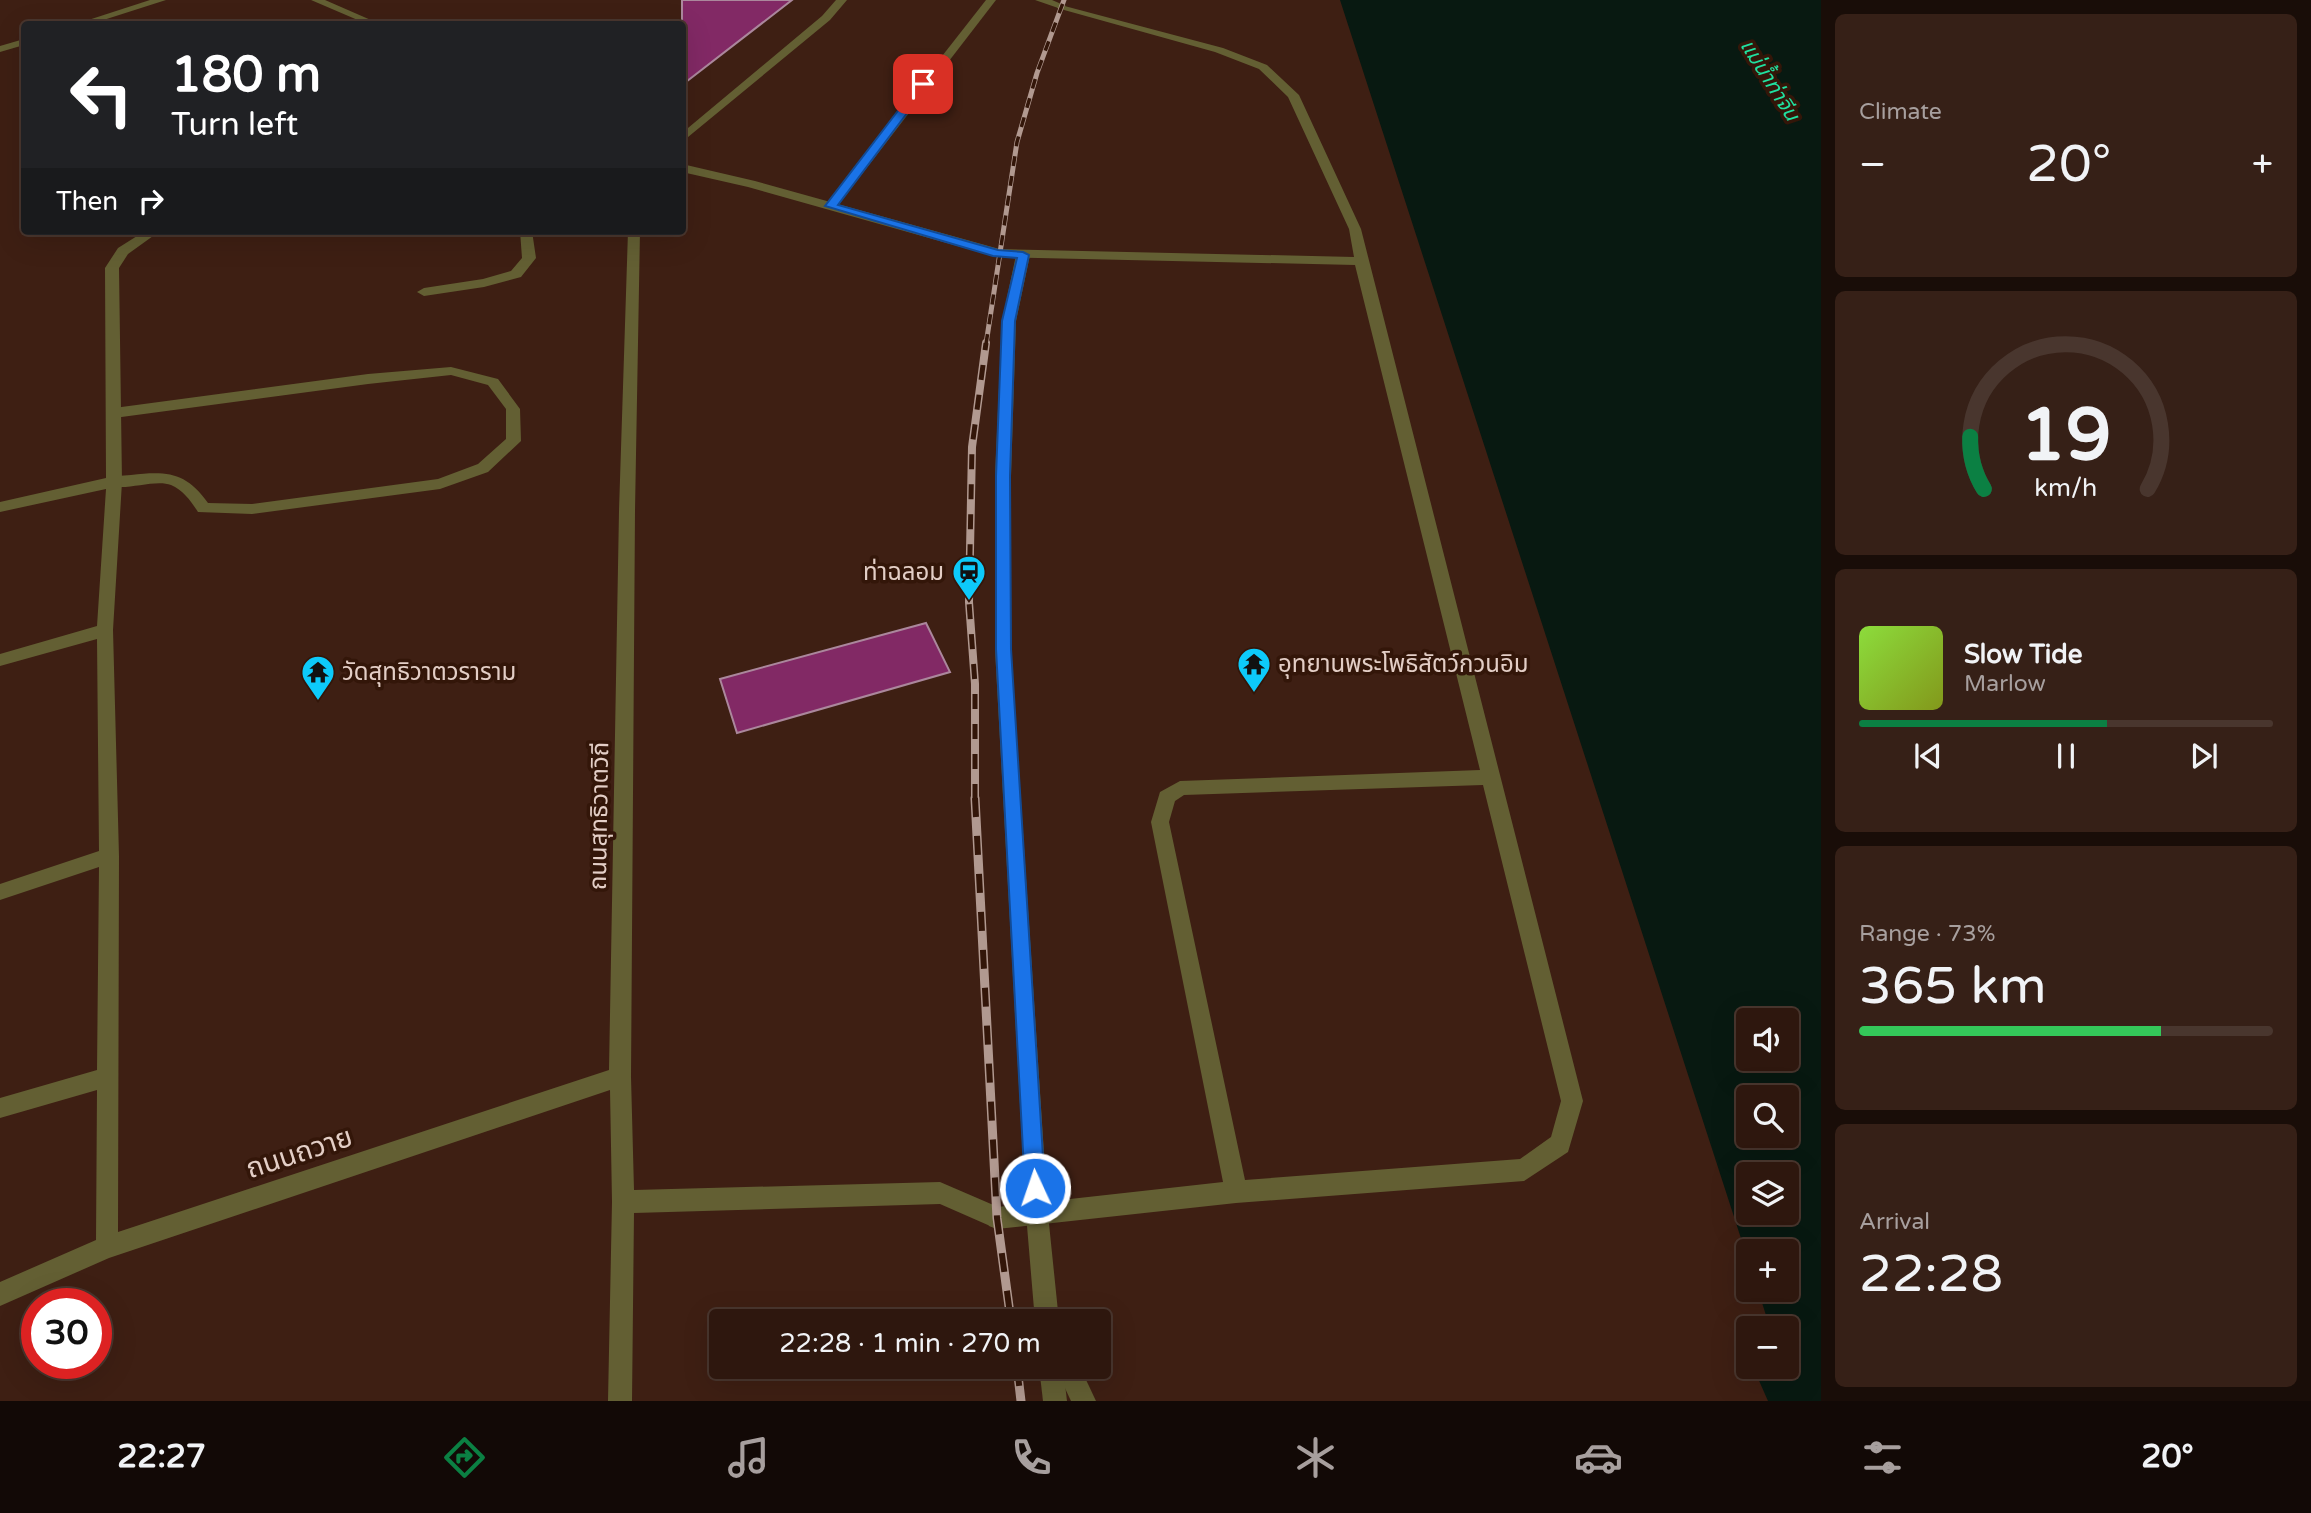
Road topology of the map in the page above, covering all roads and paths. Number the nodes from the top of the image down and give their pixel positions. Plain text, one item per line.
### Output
1 (162, 0) edge
2 (316, 0) edge
3 (842, 0) edge
4 (991, 0) edge
5 (1040, 0) edge
6 (91, 21) edge
7 (368, 21) edge
8 (21, 43) edge
9 (0, 49) edge
10 (686, 136) edge
11 (686, 169) edge
12 (831, 206) junction
13 (148, 235) edge
14 (526, 235) edge
15 (634, 235) edge
16 (1023, 255) junction
17 (1361, 261) junction
18 (424, 292) dead end
19 (114, 413) junction
20 (114, 482) junction
21 (0, 507) edge
22 (105, 630) junction
23 (0, 660) edge
24 (1491, 777) junction
25 (109, 856) junction
26 (0, 892) edge
27 (107, 1077) junction
28 (620, 1077) junction
29 (0, 1108) edge
30 (1236, 1192) junction
31 (623, 1202) junction
32 (1037, 1214) junction
33 (107, 1247) junction
34 (0, 1294) edge
35 (1046, 1309) edge
36 (1052, 1379) edge
37 (1074, 1379) edge
38 (620, 1401) edge
39 (1055, 1401) edge
40 (1084, 1401) edge

1 - 6 street
2 - 7 street
3 - 10 street
4 - 12 street
5 - 17 street
8 - 9 street
11 - 12 street
12 - 16 street
13 - 19 street
14 - 18 street
15 - 28 street, ถนนสุทธิวาตวิถี
16 - 17 street
16 - 32 street
17 - 24 street
19 - 20 street
19 - 20 street
20 - 21 street
20 - 22 street
22 - 23 street
22 - 25 street
24 - 30 street
24 - 30 street
25 - 26 street
25 - 27 street
27 - 29 street
27 - 33 street
28 - 31 street, ถนนสุทธิวาตวิถี
28 - 33 street, ถนนถวาย
30 - 32 street
31 - 32 street
31 - 38 street, ถนนสุทธิวาตวิถี
32 - 35 street
33 - 34 street, ถนนถวาย
36 - 39 street
37 - 40 street

